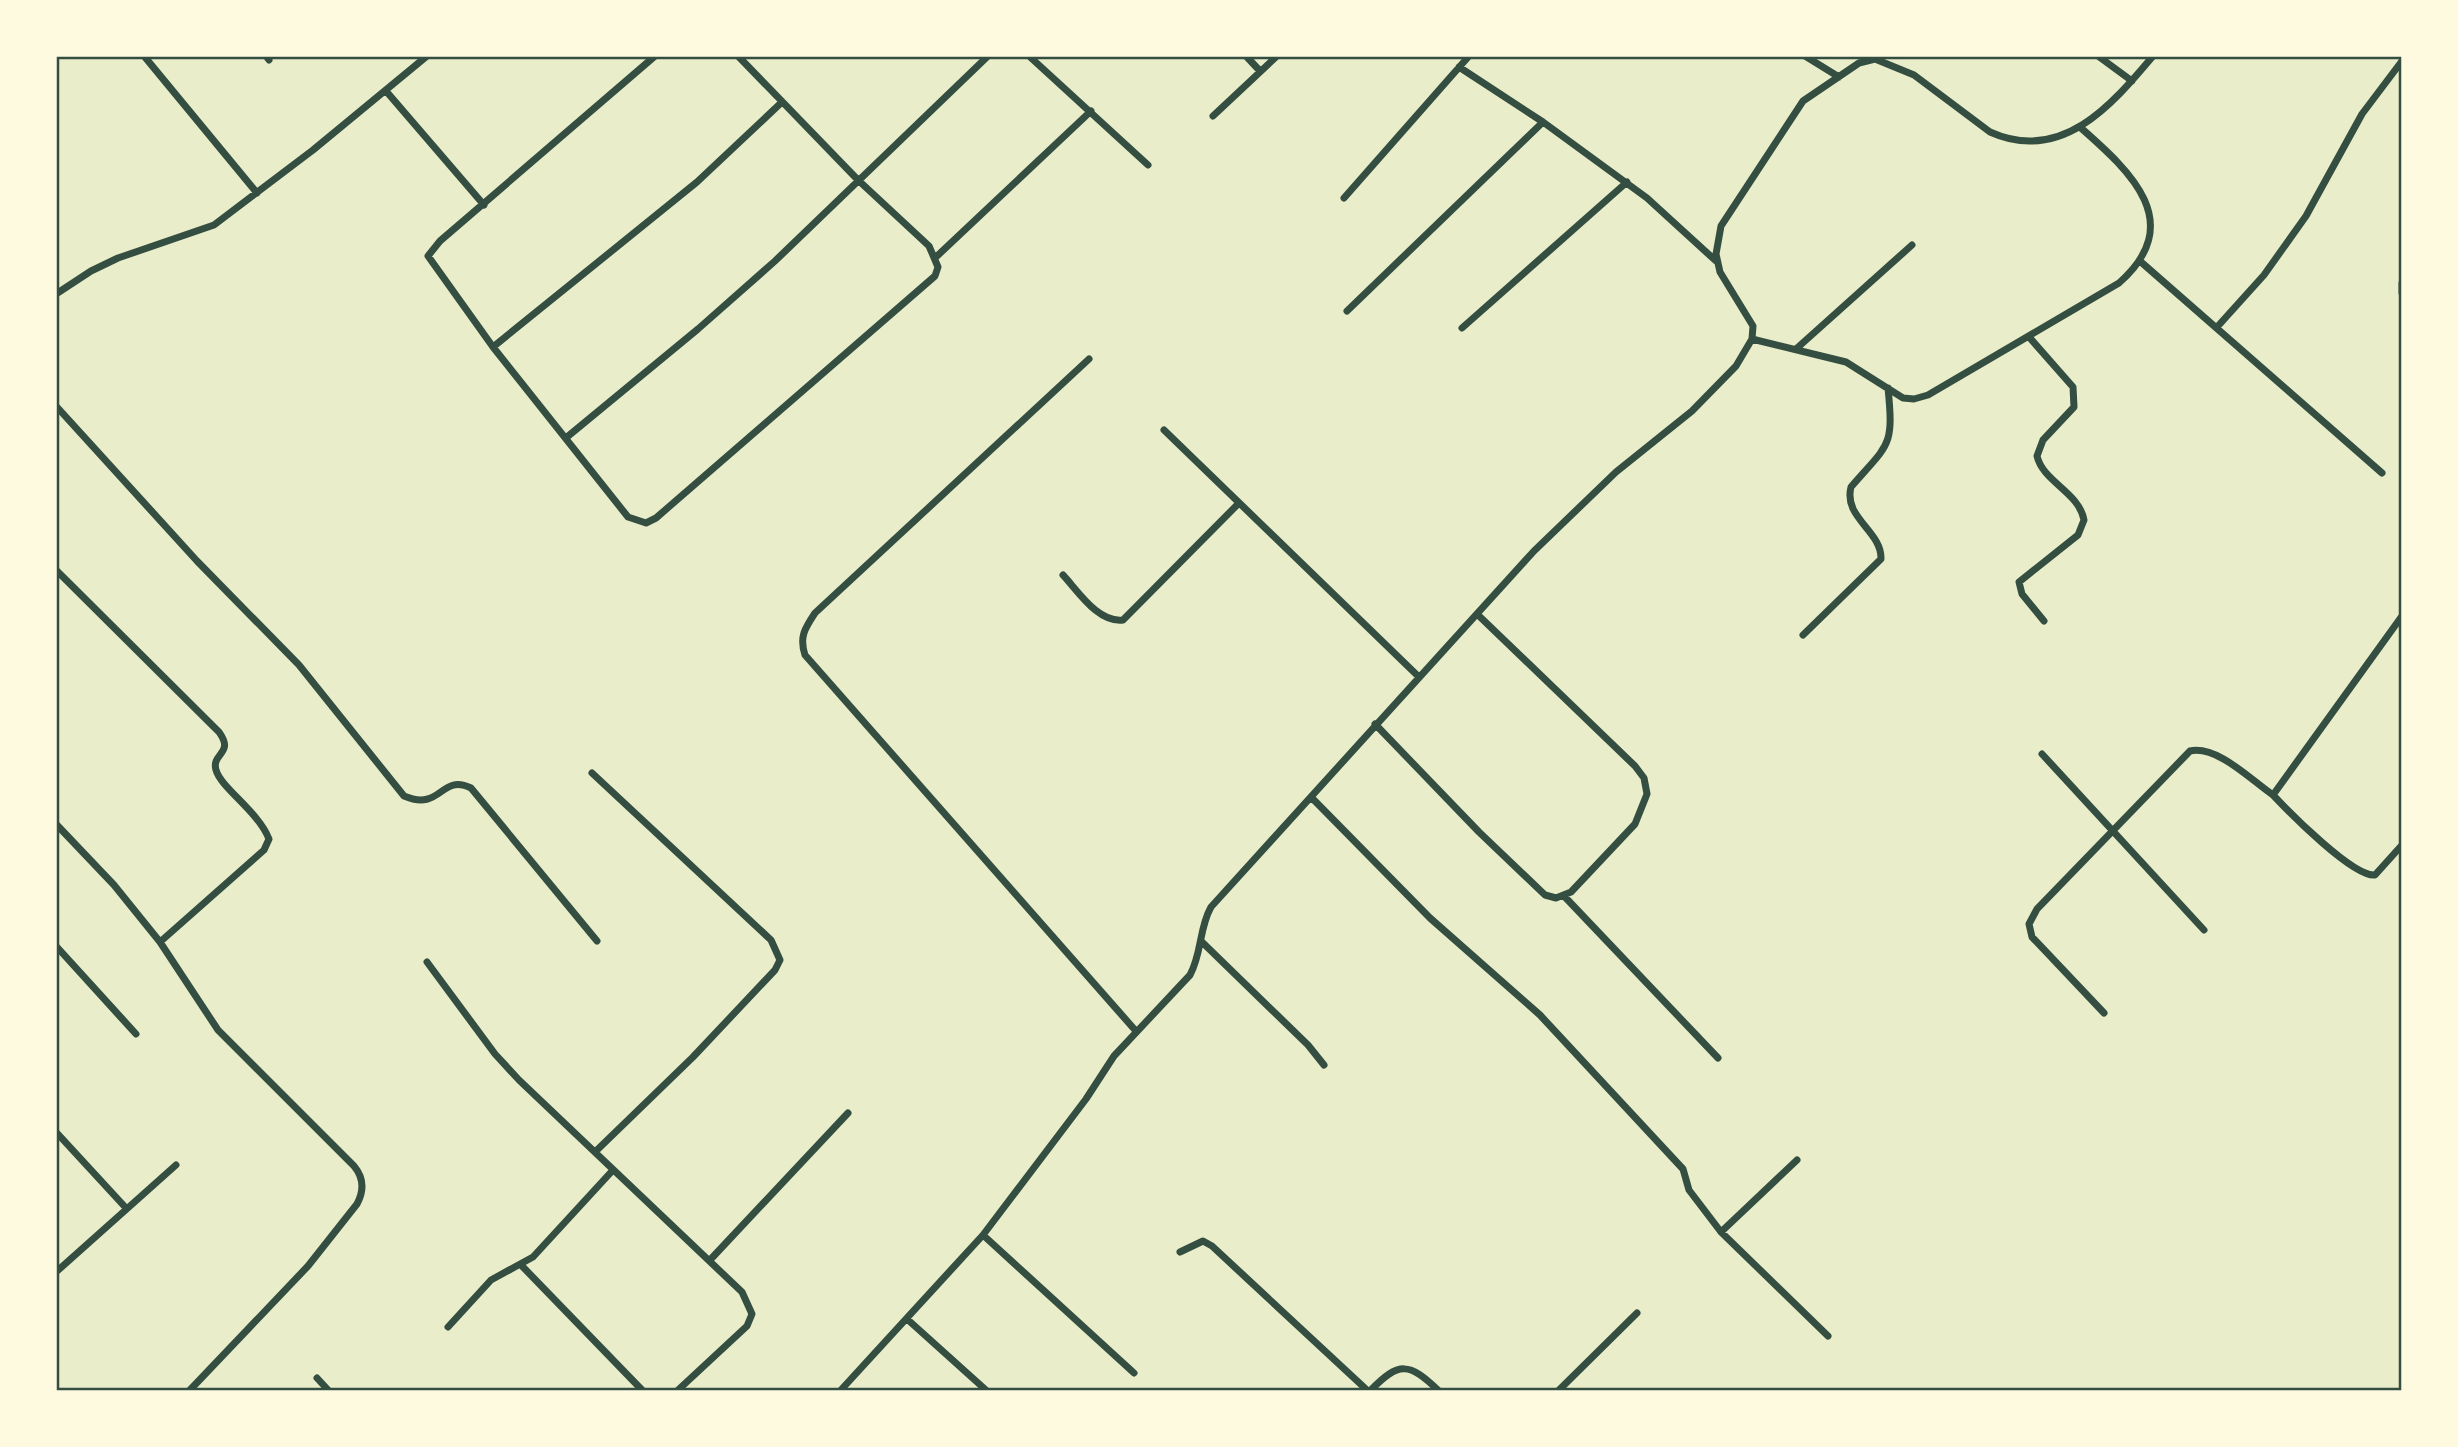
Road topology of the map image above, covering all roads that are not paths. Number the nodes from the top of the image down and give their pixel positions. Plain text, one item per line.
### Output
1 (144, 56) edge
2 (427, 56) edge
3 (655, 56) edge
4 (738, 56) edge
5 (988, 56) edge
6 (1029, 56) edge
7 (1246, 56) edge
8 (1277, 56) edge
9 (1469, 56) edge
10 (1805, 56) edge
11 (2098, 56) edge
12 (2153, 56) edge
13 (2402, 61) edge
14 (1460, 67) junction
15 (1260, 71) junction
16 (1839, 76) junction
17 (2132, 81) junction
18 (386, 91) junction
19 (782, 102) junction
20 (1091, 111) junction
21 (1213, 116) dead end
22 (1543, 122) junction
23 (2081, 128) junction
24 (1148, 165) dead end
25 (858, 180) junction
26 (1627, 182) junction
27 (257, 193) junction
28 (1344, 198) dead end
29 (484, 205) junction
30 (1912, 245) dead end
31 (936, 257) junction
32 (1717, 262) junction
33 (2141, 262) junction
34 (2402, 283) edge
35 (2402, 293) edge
36 (56, 294) edge
37 (1347, 311) dead end
38 (2218, 326) junction
39 (1462, 328) dead end
40 (2029, 337) junction
41 (1752, 339) junction
42 (493, 347) junction
43 (1796, 349) junction
44 (1089, 359) dead end
45 (1888, 388) junction
46 (56, 406) edge
47 (1164, 430) dead end
48 (567, 437) junction
49 (2382, 473) dead end
50 (1238, 504) junction
51 (56, 570) edge
52 (1063, 575) dead end
53 (1476, 614) junction
54 (2402, 616) edge
55 (2044, 621) dead end
56 (1803, 635) dead end
57 (1419, 677) junction
58 (1375, 724) junction
59 (2042, 754) dead end
60 (592, 773) dead end
61 (2273, 795) junction
62 (1312, 798) junction
63 (56, 824) edge
64 (2114, 829) junction
65 (2402, 845) edge
66 (1564, 896) junction
67 (2204, 930) dead end
68 (597, 941) dead end
69 (160, 942) junction
70 (1202, 942) junction
71 (56, 946) edge
72 (427, 962) dead end
73 (2104, 1013) dead end
74 (1135, 1030) junction
75 (136, 1034) dead end
76 (1718, 1058) dead end
77 (1324, 1065) dead end
78 (848, 1113) dead end
79 (56, 1132) edge
80 (596, 1151) junction
81 (1797, 1160) dead end
82 (176, 1165) dead end
83 (613, 1170) junction
84 (126, 1208) junction
85 (1721, 1232) junction
86 (983, 1235) junction
87 (1180, 1252) dead end
88 (710, 1260) junction
89 (522, 1266) junction
90 (56, 1272) edge
91 (1637, 1313) dead end
92 (907, 1319) junction
93 (449, 1327) dead end
94 (1828, 1336) dead end
95 (1134, 1373) dead end
96 (317, 1378) dead end
97 (189, 1391) edge
98 (329, 1391) edge
99 (643, 1391) edge
100 (677, 1391) edge
101 (840, 1391) edge
102 (987, 1391) edge
103 (1369, 1391) edge
104 (1439, 1391) edge
105 (1558, 1391) edge

1 - 27 street
2 - 18 street
3 - 29 street
4 - 19 street
5 - 25 street
6 - 20 street
7 - 15 street
8 - 15 street
9 - 14 street
10 - 16 street
11 - 17 street
12 - 17 street
13 - 38 street
14 - 22 street
14 - 28 street
15 - 21 street
16 - 23 street
16 - 32 street
17 - 23 street
18 - 27 street
18 - 29 street
19 - 25 street
19 - 42 street
20 - 24 street
20 - 31 street
22 - 26 street
22 - 37 street
23 - 33 street
25 - 31 street
25 - 48 street
26 - 32 street
26 - 39 street
27 - 36 street
29 - 42 street
30 - 43 street
31 - 48 street
32 - 41 street
33 - 38 street
33 - 40 street
34 - 35 street
38 - 49 street
40 - 45 street
40 - 55 street
41 - 43 street
41 - 53 street
42 - 48 street
43 - 45 street
44 - 74 street
45 - 56 street
46 - 68 street
47 - 50 street
50 - 52 street
50 - 57 street
51 - 69 street
53 - 57 street
53 - 66 street
54 - 61 street
57 - 58 street
58 - 62 street
58 - 66 street
59 - 64 street
60 - 80 street
61 - 64 street
61 - 65 street
62 - 70 street
62 - 85 street
63 - 69 street
64 - 67 street
64 - 73 street
66 - 76 street
69 - 97 street
70 - 74 street
70 - 77 street
71 - 75 street
72 - 80 street
74 - 86 street
78 - 88 street
79 - 84 street
80 - 83 street
81 - 85 street
82 - 84 street
83 - 88 street
83 - 89 street
84 - 90 street
85 - 94 street
86 - 92 street
86 - 95 street
87 - 103 street
88 - 100 street
89 - 93 street
89 - 99 street
91 - 105 street
92 - 101 street
92 - 102 street
96 - 98 street
103 - 104 street

